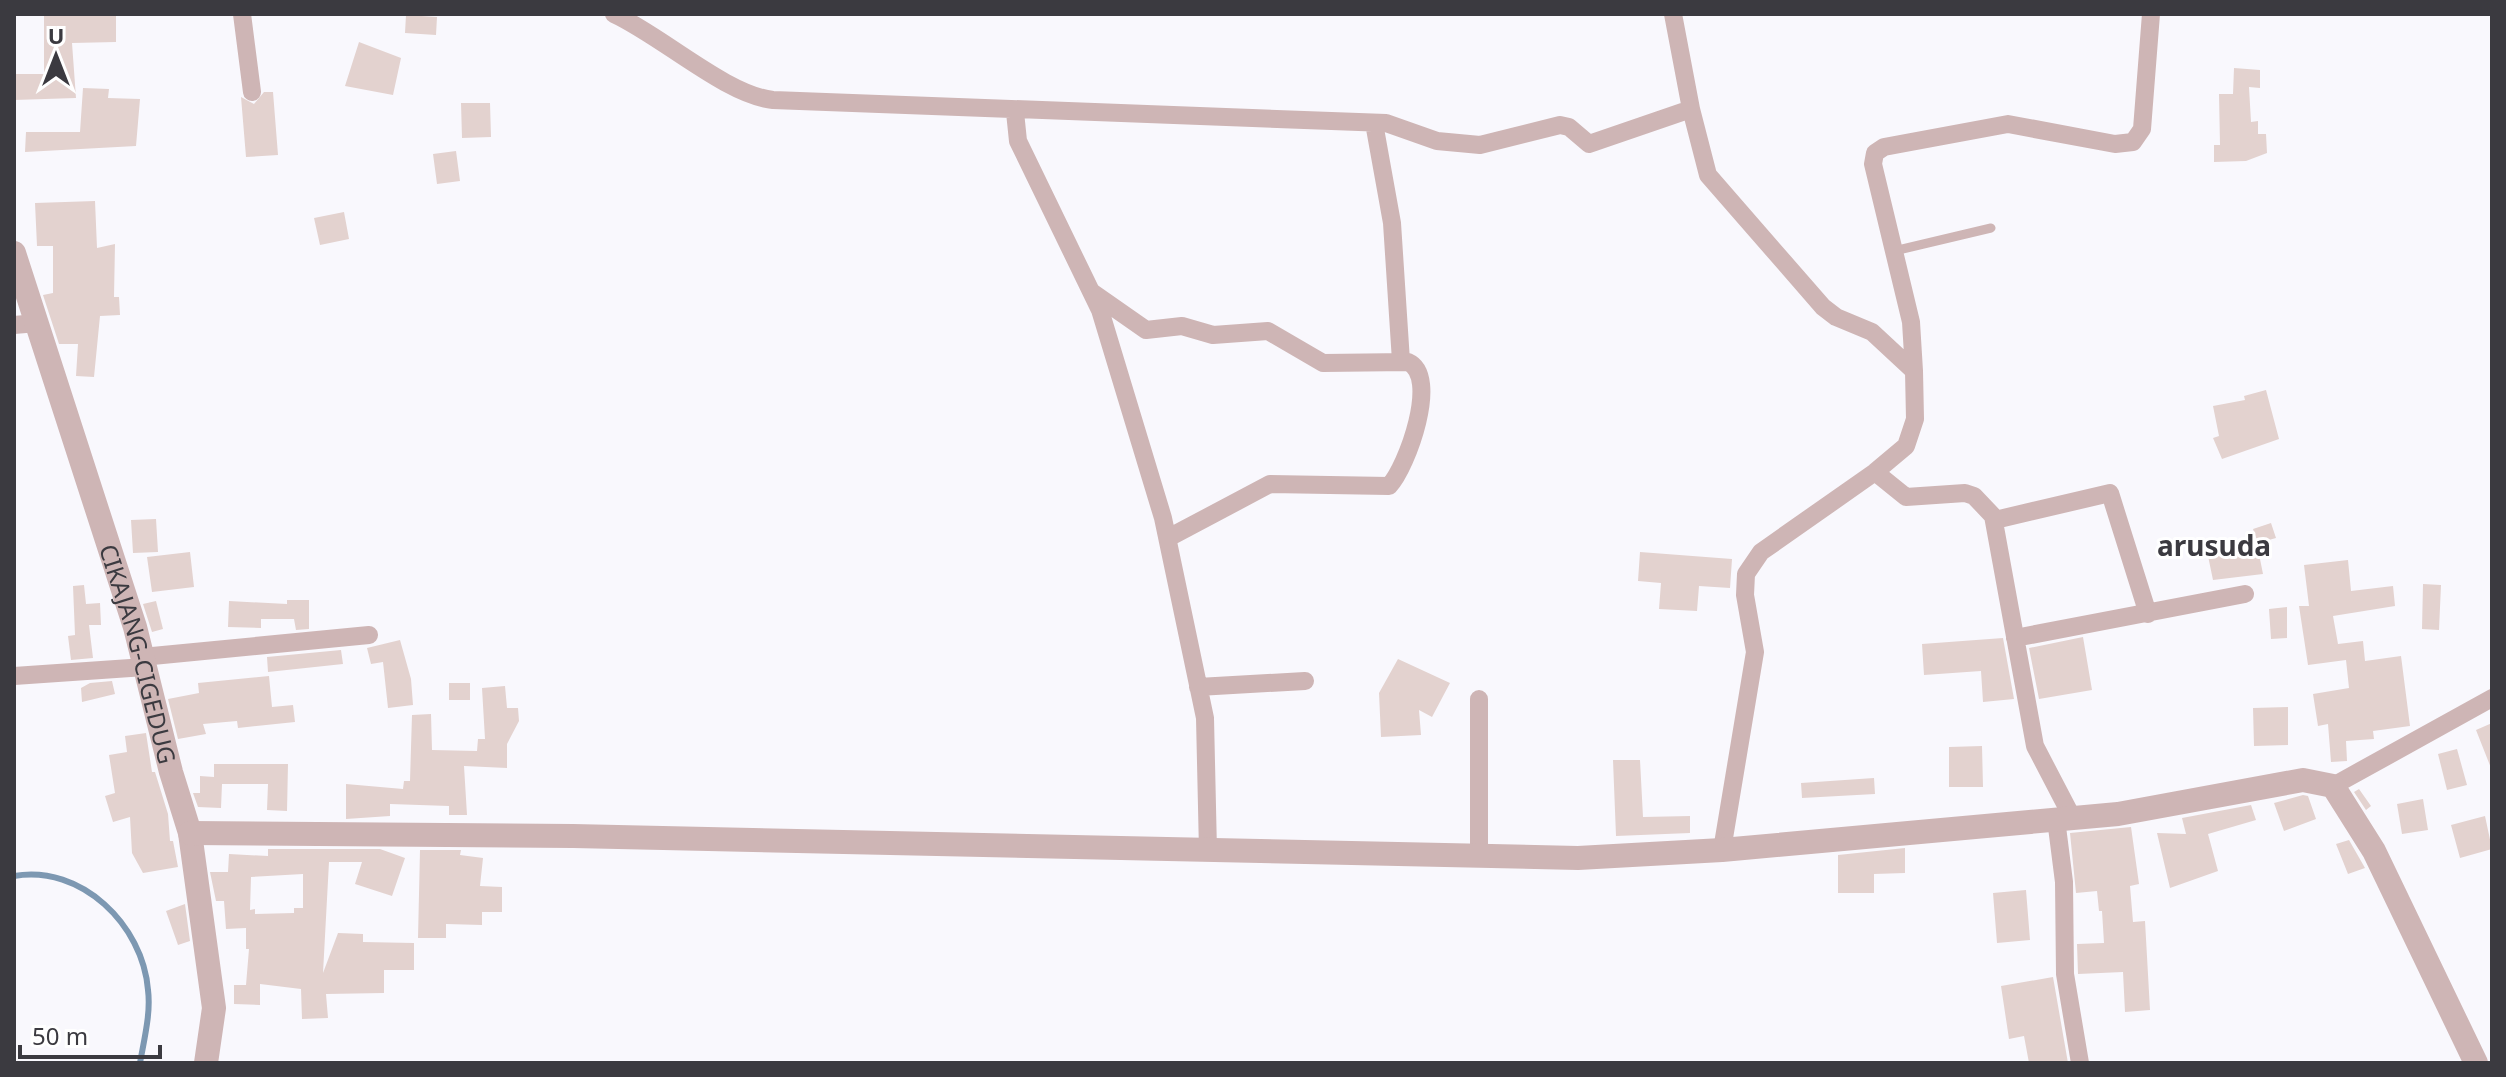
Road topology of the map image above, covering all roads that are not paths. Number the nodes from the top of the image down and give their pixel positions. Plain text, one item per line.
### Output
1 (242, 14) edge
2 (614, 14) edge
3 (1673, 14) edge
4 (2151, 14) edge
5 (252, 92) dead end
6 (1691, 109) junction
7 (1015, 112) junction
8 (1374, 123) junction
9 (1991, 228) dead end
10 (1894, 251) junction
11 (14, 253) edge
12 (1093, 293) junction
13 (26, 324) edge
14 (1401, 361) junction
15 (1914, 371) junction
16 (1875, 472) junction
17 (1995, 520) junction
18 (1168, 538) junction
19 (2245, 594) dead end
20 (2148, 614) junction
21 (369, 635) dead end
22 (2015, 638) junction
23 (144, 662) junction
24 (14, 676) edge
25 (1305, 681) dead end
26 (1198, 687) junction
27 (2492, 698) edge
28 (1479, 699) dead end
29 (2333, 786) junction
30 (2064, 818) junction
31 (190, 833) junction
32 (1722, 850) junction
33 (1208, 851) junction
34 (1479, 855) junction
35 (206, 1063) edge
36 (2080, 1063) edge
37 (2476, 1063) edge

1 - 5 street
2 - 7 street
3 - 6 street
4 - 10 street
6 - 8 street
6 - 15 street
7 - 8 street
7 - 12 street
8 - 14 street
9 - 10 lane
10 - 15 street
11 - 13 street, CIKAJANG-CIGEDUG
12 - 14 street
12 - 18 street
13 - 23 street, CIKAJANG-CIGEDUG
14 - 18 street
15 - 16 street
16 - 17 street
16 - 32 street
17 - 20 street
17 - 22 street
18 - 26 street
19 - 20 street
20 - 22 street
21 - 23 street
22 - 30 street
23 - 24 street
23 - 31 street, CIKAJANG-CIGEDUG
25 - 26 street
26 - 33 street
27 - 29 street
28 - 34 street
29 - 30 street
29 - 37 street
30 - 32 street
30 - 36 street
31 - 33 street
31 - 35 street, CIKAJANG-CIGEDUG
32 - 34 street
33 - 34 street

